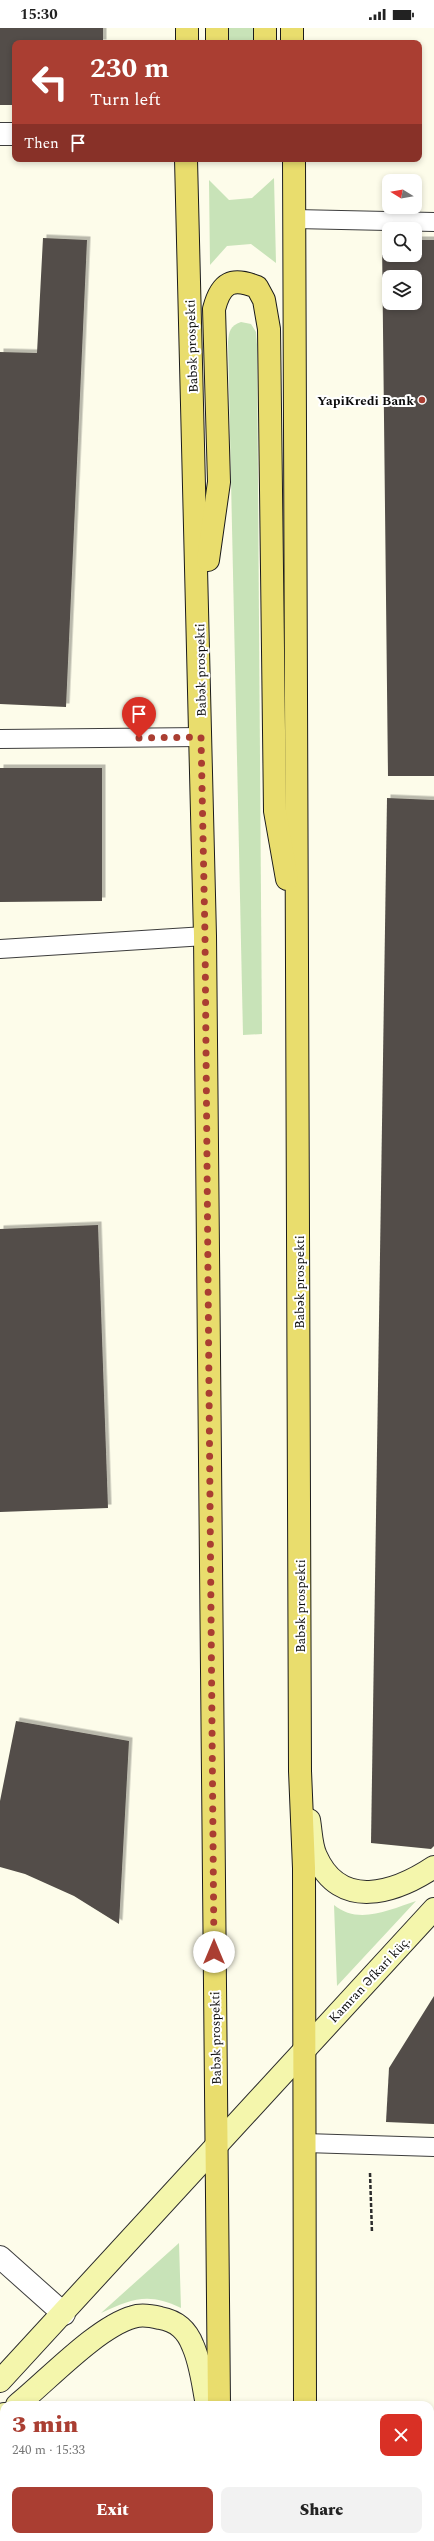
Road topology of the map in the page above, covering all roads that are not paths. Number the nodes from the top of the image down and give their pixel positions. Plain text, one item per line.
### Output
1 (187, 28) edge
2 (217, 28) edge
3 (265, 28) edge
4 (292, 28) edge
5 (187, 40) edge
6 (217, 40) edge
7 (265, 40) edge
8 (292, 40) edge
9 (0, 134) edge
10 (12, 134) edge
11 (186, 162) edge
12 (294, 162) edge
13 (295, 219) junction
14 (434, 222) edge
15 (199, 621) junction
16 (201, 737) junction
17 (0, 739) edge
18 (205, 936) junction
19 (298, 937) junction
20 (0, 949) edge
21 (300, 1771) junction
22 (434, 1867) edge
23 (434, 1909) edge
24 (304, 2050) junction
25 (305, 2143) junction
26 (216, 2147) junction
27 (434, 2147) edge
28 (0, 2258) edge
29 (64, 2314) junction
30 (0, 2381) edge
31 (22, 2401) edge
32 (206, 2401) edge
33 (219, 2401) edge
34 (305, 2401) edge

1 - 5 main road
2 - 6 main road
3 - 7 main road
4 - 8 main road
9 - 10 street
11 - 15 main road, Babək prospekti
12 - 13 main road, Babək prospekti
13 - 14 lane
13 - 19 main road, Babək prospekti
15 - 16 main road, Babək prospekti
15 - 19 main road
16 - 17 lane
16 - 18 main road, Babək prospekti
18 - 20 lane
18 - 26 main road, Babək prospekti
19 - 21 main road, Babək prospekti
21 - 22 street
21 - 24 main road, Babək prospekti
23 - 24 street, Kamran Əfkari küç.
24 - 25 main road, Babək prospekti
24 - 26 street, Kamran Əfkari küç.
25 - 27 lane
25 - 34 main road, Babək prospekti
26 - 29 street, Kamran Əfkari küç.
26 - 33 main road, Babək prospekti
28 - 29 street
29 - 30 street, Kamran Əfkari küç.
31 - 32 street

